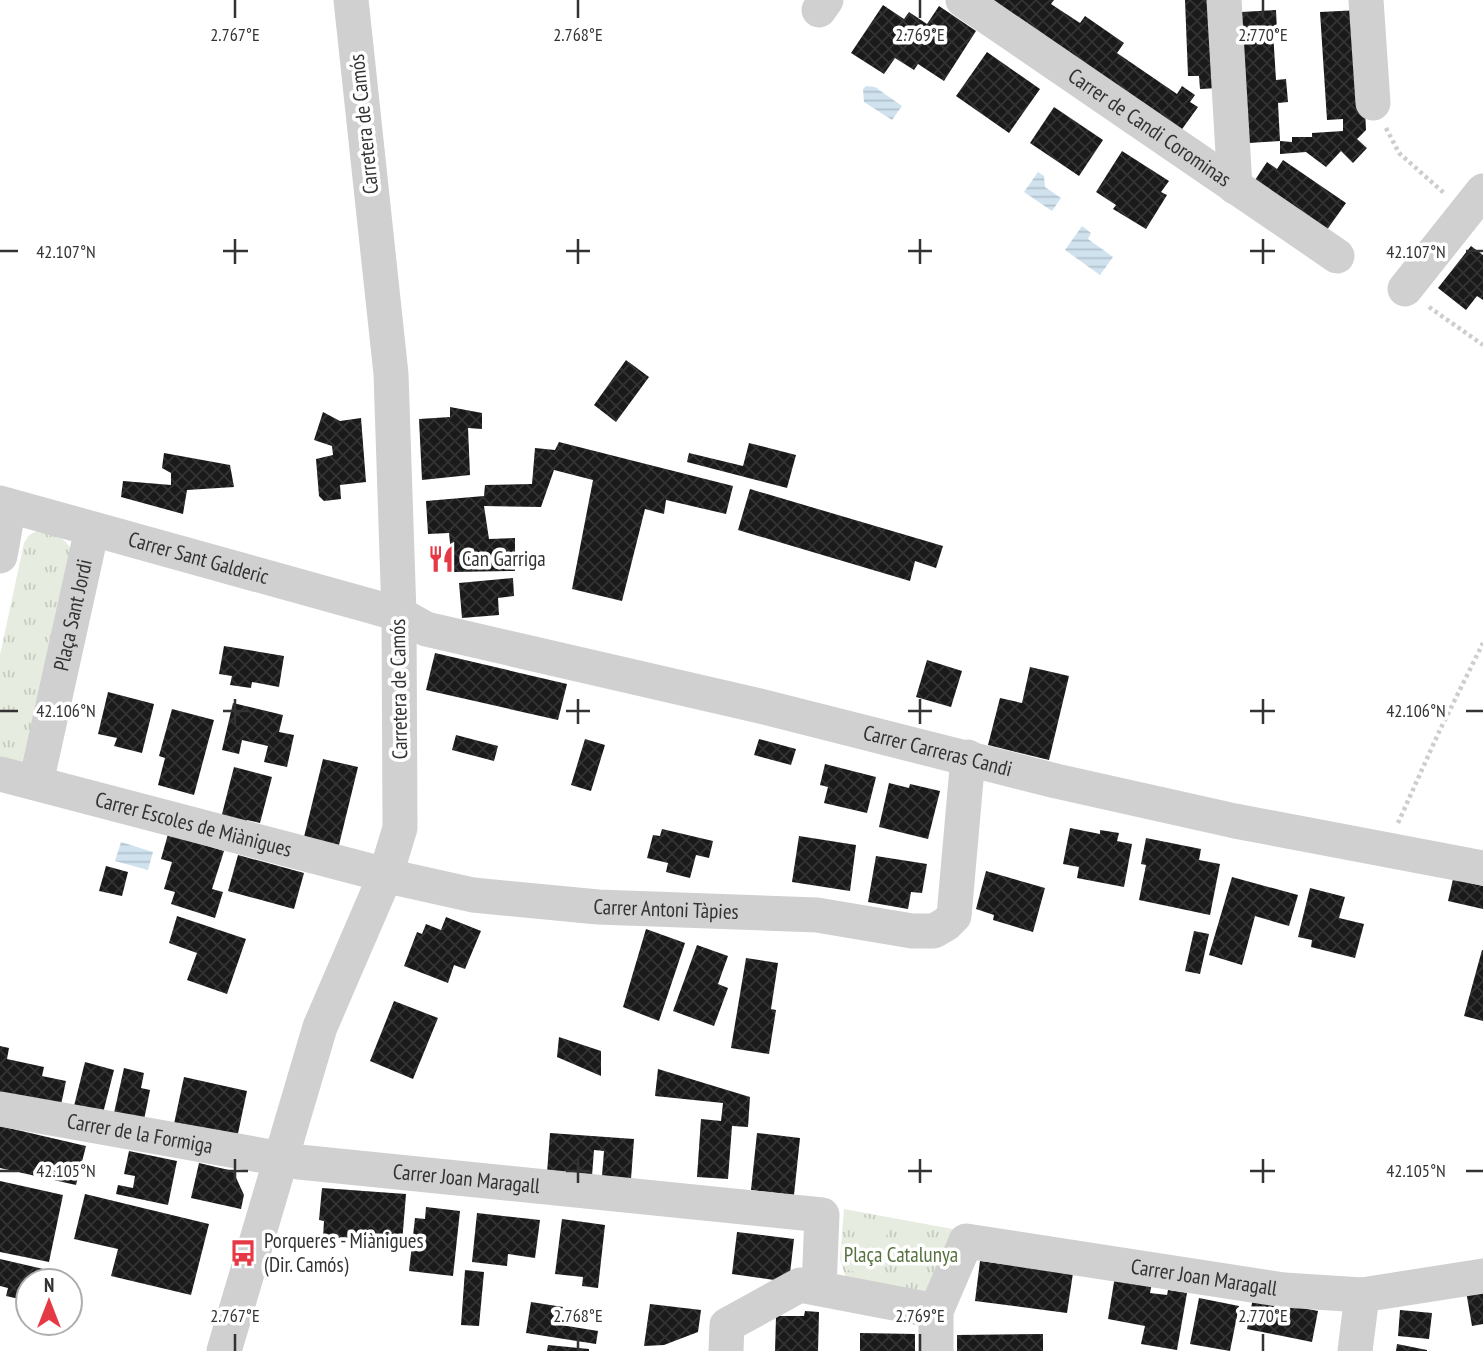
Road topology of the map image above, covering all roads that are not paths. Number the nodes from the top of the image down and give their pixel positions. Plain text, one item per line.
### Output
1 (351, 0) edge
2 (963, 0) edge
3 (1224, 0) edge
4 (1366, 0) edge
5 (1373, 103) road end
6 (1235, 187) junction
7 (1475, 201) edge
8 (1337, 256) dead end
9 (1405, 289) dead end
10 (5, 504) edge
11 (92, 529) junction
12 (0, 556) edge
13 (399, 614) junction
14 (968, 757) junction
15 (0, 774) edge
16 (36, 783) junction
17 (1483, 867) edge
18 (386, 874) junction
19 (0, 1109) edge
20 (279, 1159) junction
21 (1483, 1276) edge
22 (818, 1288) junction
23 (1362, 1295) junction
24 (936, 1311) junction
25 (224, 1351) edge
26 (726, 1351) edge
27 (936, 1351) edge
28 (1355, 1351) edge

1 - 13 street, Carretera de Camós
2 - 6 street, Carrer de Candi Corominas
3 - 6 street
4 - 5 street
6 - 8 street, Carrer de Candi Corominas
7 - 9 street
10 - 11 street, Carrer Sant Galderic
10 - 12 street
11 - 13 street, Carrer Sant Galderic
11 - 16 street, Plaça Sant Jordi
13 - 14 street, Carrer Carreras Candi
13 - 18 street, Carretera de Camós
14 - 17 street, Carrer Carreras Candi
14 - 18 street, Carrer Antoni Tàpies
15 - 16 street, Carrer Escoles de Miànigues
16 - 18 street, Carrer Escoles de Miànigues
18 - 20 street, Carretera de Camós
19 - 20 street, Carrer de la Formiga
20 - 22 street, Carrer Joan Maragall
20 - 25 street, Carretera de Camós
21 - 23 street, Carrer Joan Maragall
22 - 24 street
22 - 26 street
23 - 24 street, Carrer Joan Maragall
23 - 28 street
24 - 27 street

